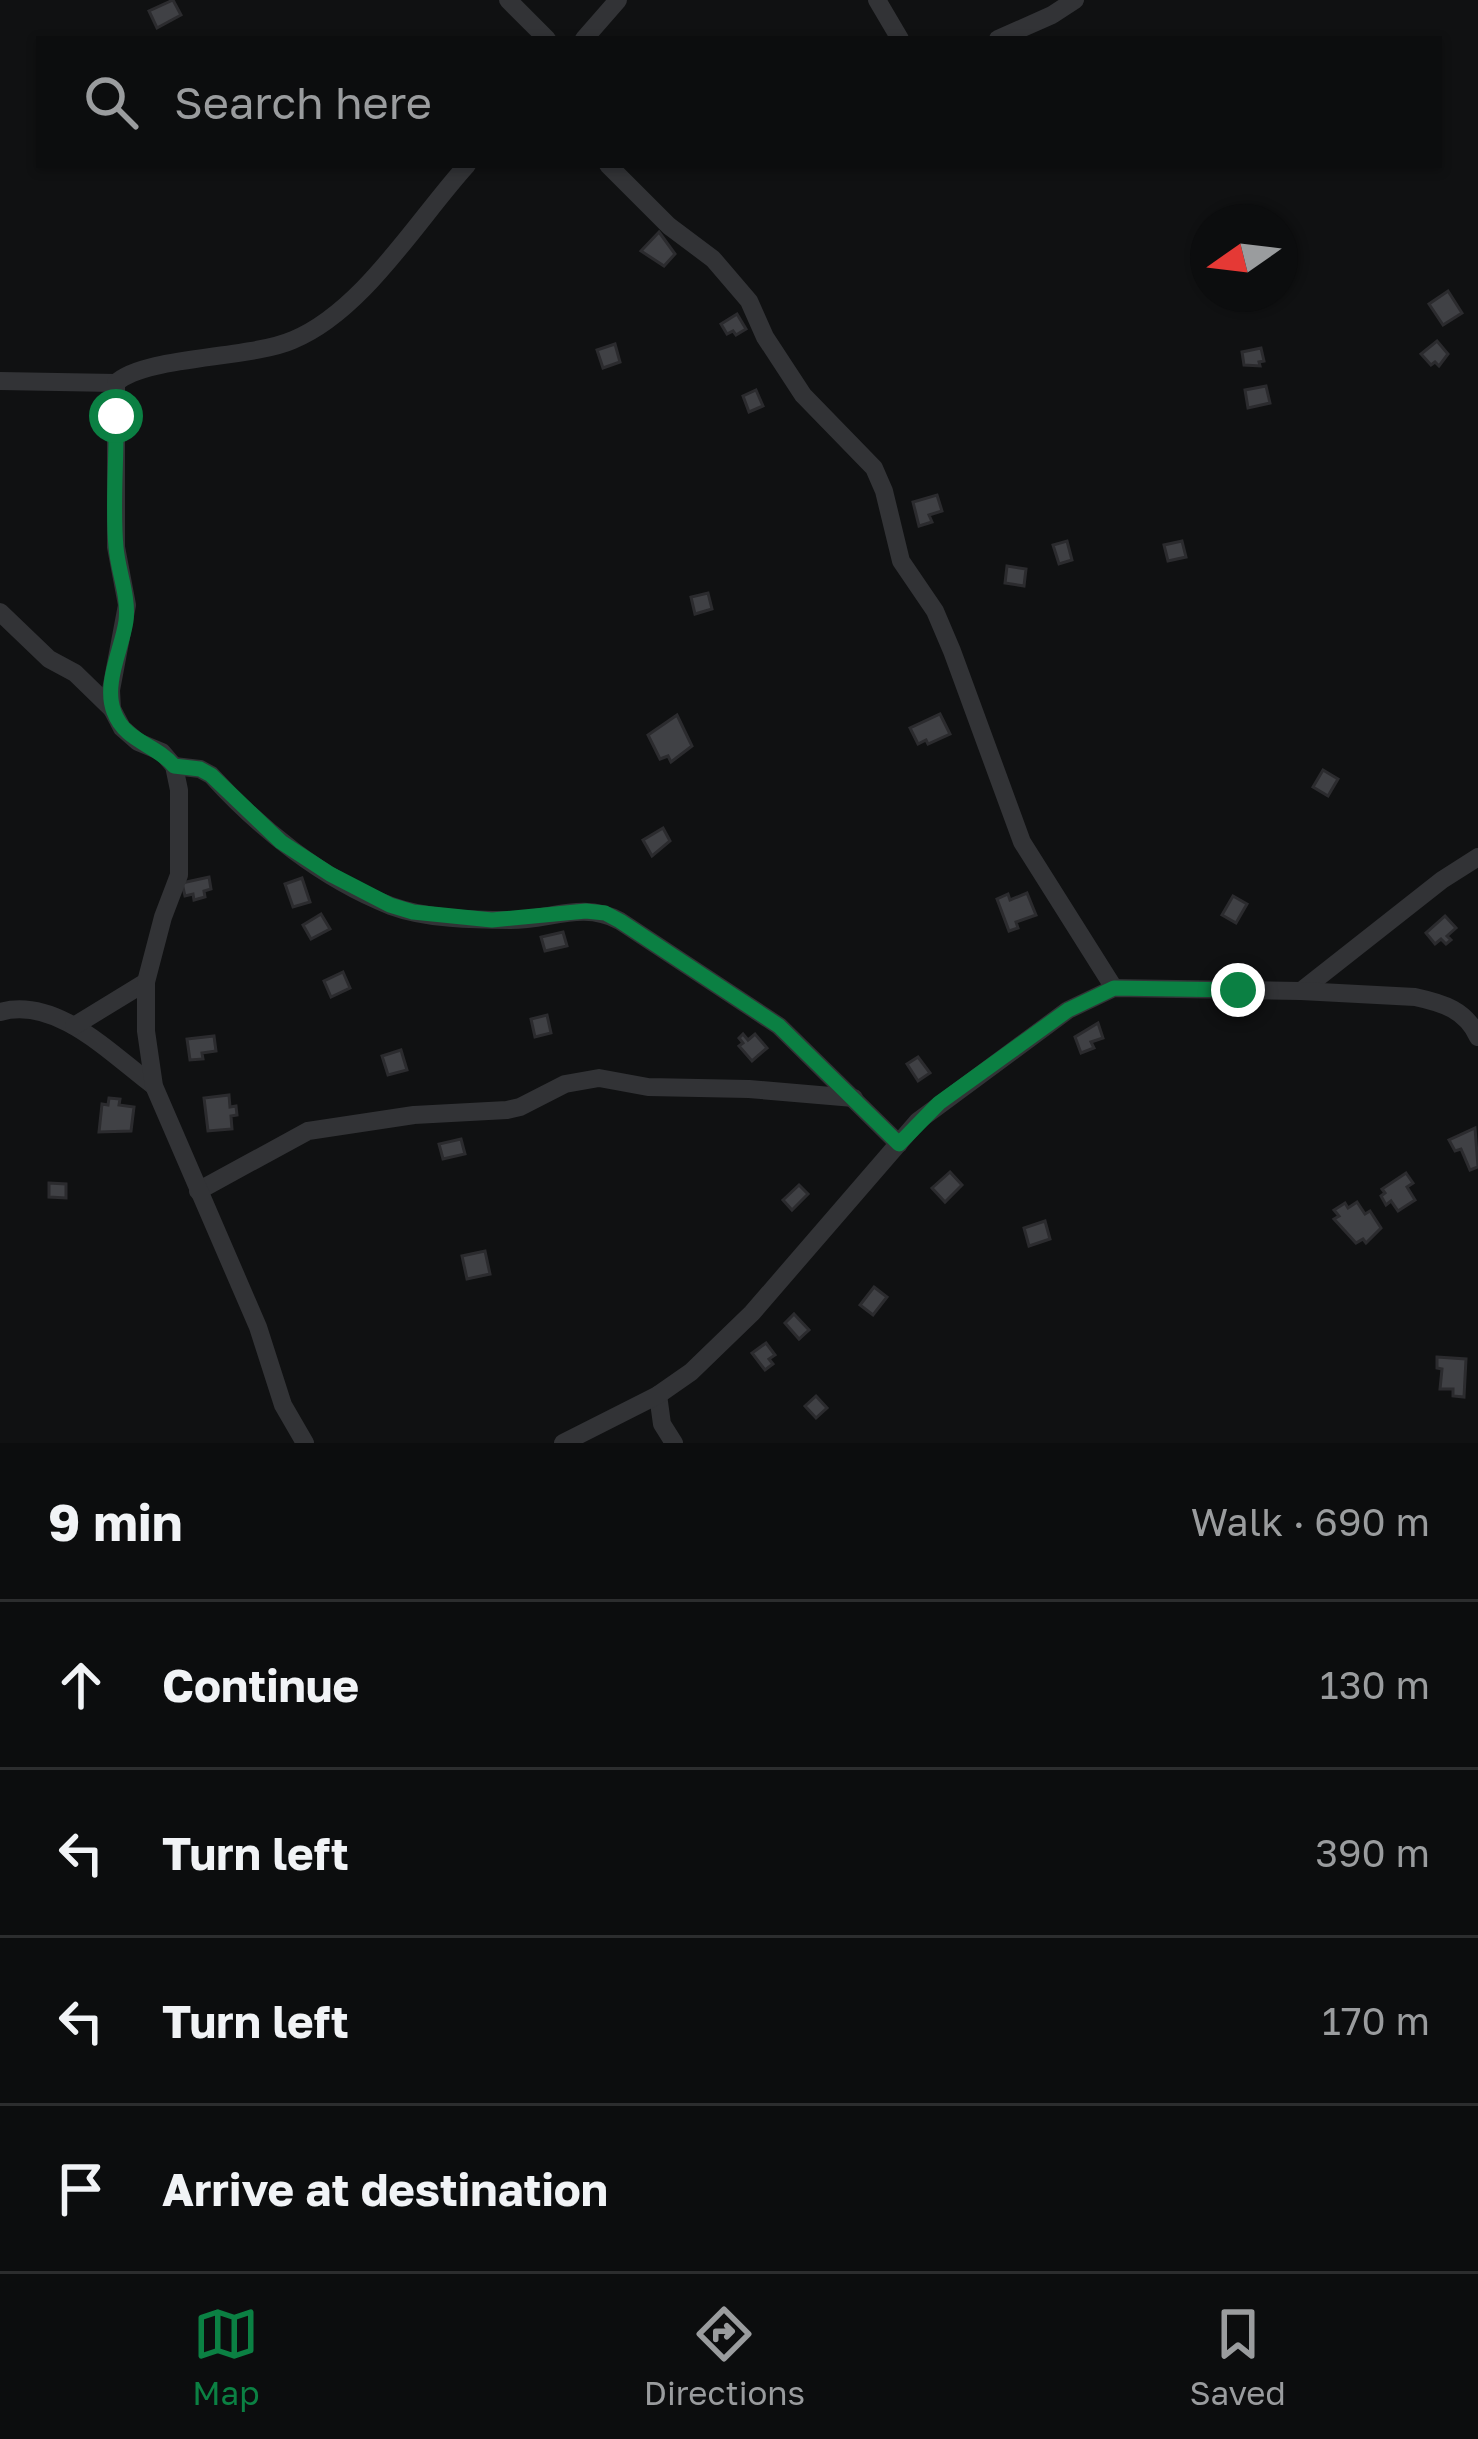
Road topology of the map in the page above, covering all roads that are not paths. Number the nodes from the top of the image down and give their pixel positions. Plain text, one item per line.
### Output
1 (508, 0) edge
2 (619, 0) edge
3 (877, 0) edge
4 (1075, 0) edge
5 (544, 36) edge
6 (587, 36) edge
7 (898, 36) edge
8 (1005, 36) edge
9 (465, 168) edge
10 (610, 168) edge
11 (0, 381) edge
12 (116, 383) junction
13 (0, 612) edge
14 (112, 709) junction
15 (174, 766) junction
16 (1478, 857) edge
17 (146, 982) junction
18 (1114, 988) junction
19 (1300, 991) junction
20 (0, 1012) edge
21 (1475, 1025) edge
22 (74, 1026) junction
23 (154, 1086) junction
24 (854, 1098) junction
25 (899, 1144) junction
26 (198, 1191) junction
27 (658, 1395) junction
28 (304, 1443) edge
29 (563, 1443) edge
30 (674, 1443) edge

1 - 5 street
2 - 6 street
3 - 7 street
4 - 8 street
9 - 12 street
10 - 18 street
11 - 12 street
12 - 14 street
13 - 14 street
14 - 15 street
15 - 17 street
15 - 24 street
16 - 19 street
17 - 22 street
17 - 23 street
18 - 19 street
18 - 25 street
19 - 21 street
20 - 22 street
22 - 23 street
23 - 26 street
24 - 25 street
24 - 26 street
25 - 27 street
26 - 28 street
27 - 29 street
27 - 30 street

